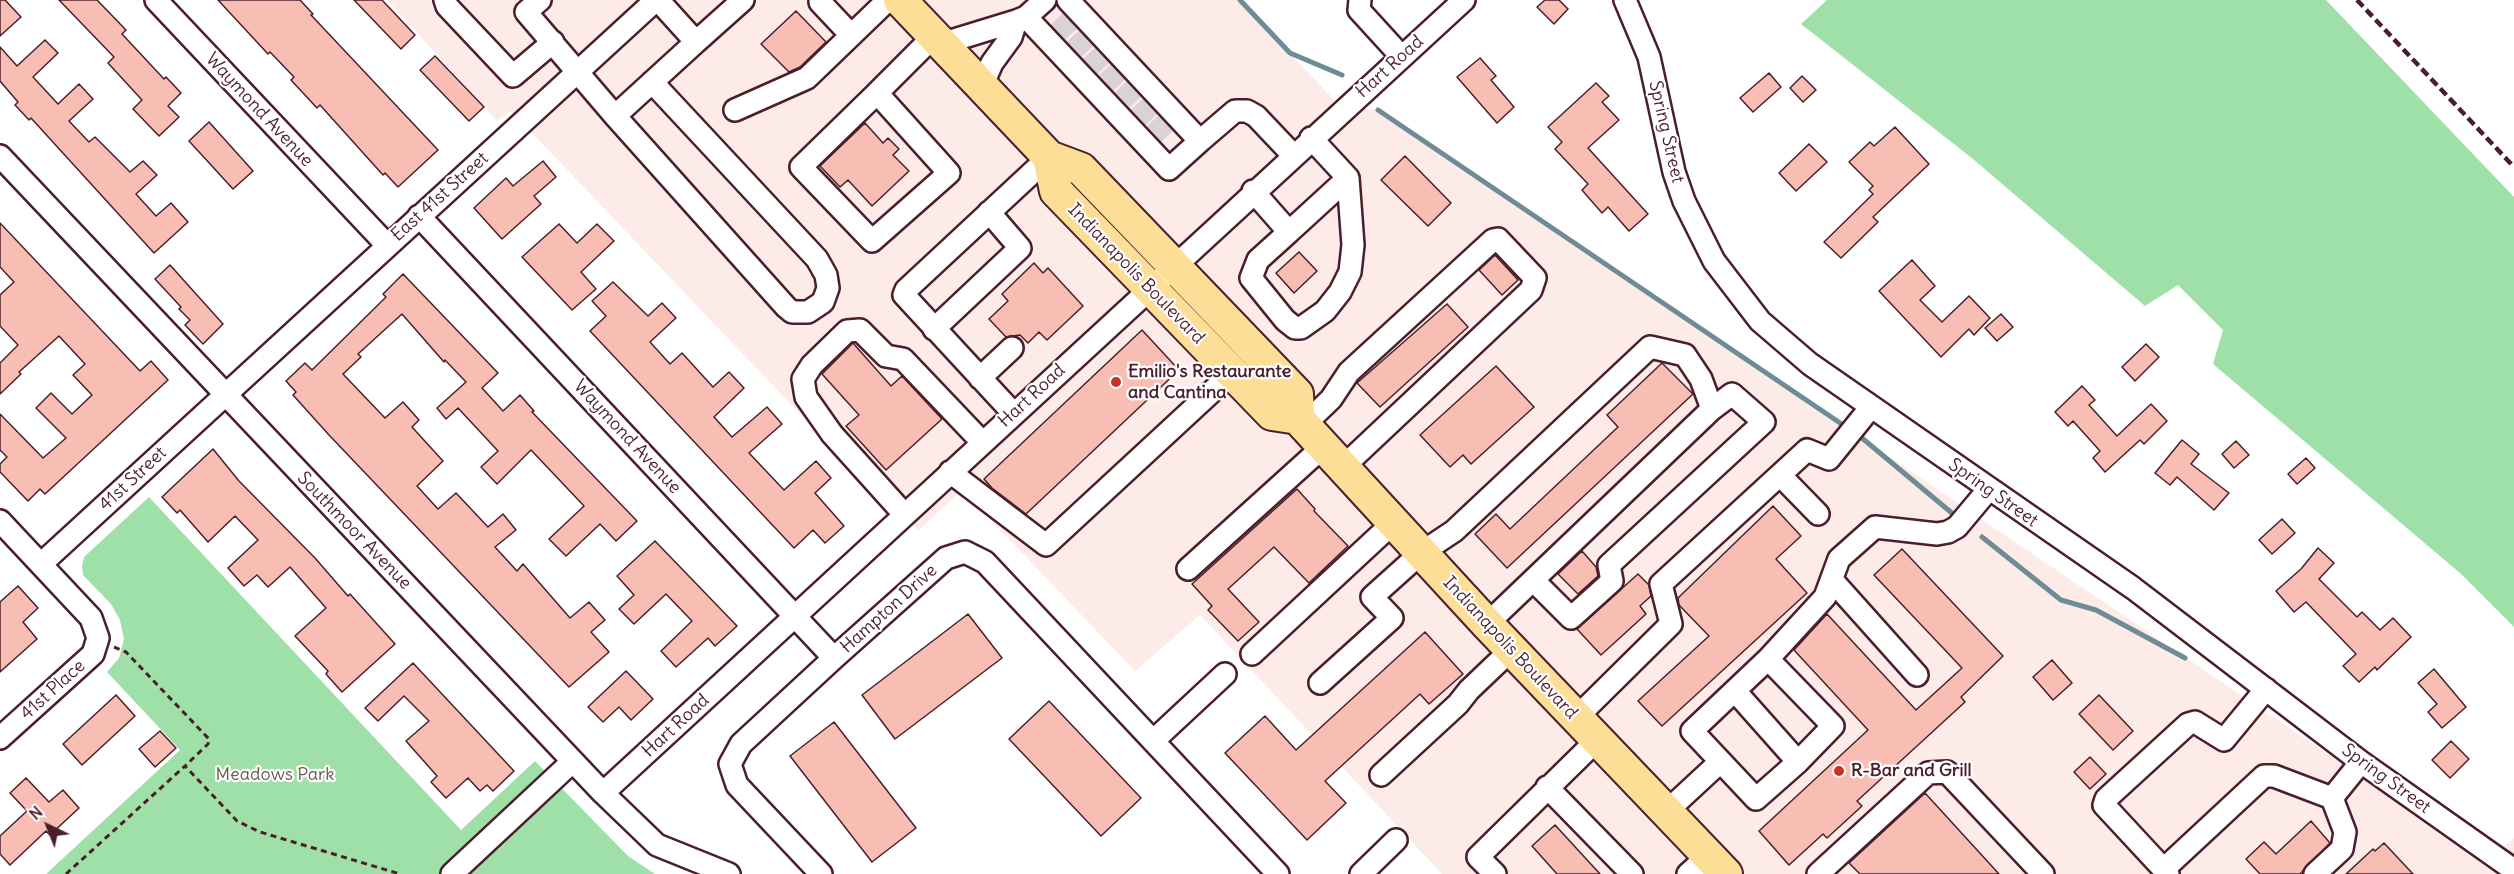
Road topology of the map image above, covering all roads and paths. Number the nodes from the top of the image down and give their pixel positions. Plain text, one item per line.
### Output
1 (156, 0) edge
2 (445, 0) edge
3 (657, 0) edge
4 (742, 0) edge
5 (888, 0) edge
6 (900, 0) edge
7 (1045, 0) edge
8 (1360, 0) edge
9 (1464, 0) edge
10 (1625, 0) edge
11 (820, 2) dead end
12 (527, 4) edge
13 (1074, 10) edge
14 (1021, 19) junction
15 (851, 36) junction
16 (938, 40) junction
17 (553, 42) junction
18 (696, 42) junction
19 (1401, 56) junction
20 (578, 71) junction
21 (652, 82) junction
22 (982, 86) junction
23 (877, 93) junction
24 (735, 110) dead end
25 (615, 116) junction
26 (1311, 138) junction
27 (1200, 141) junction
28 (1293, 155) junction
29 (0, 156) edge
30 (1049, 158) junction
31 (1348, 178) junction
32 (1253, 191) junction
33 (988, 212) junction
34 (419, 216) junction
35 (1289, 232) junction
36 (387, 245) junction
37 (1173, 265) junction
38 (1149, 287) junction
39 (934, 329) junction
40 (1012, 348) dead end
41 (1232, 373) junction
42 (980, 378) junction
43 (225, 395) junction
44 (1871, 407) junction
45 (1712, 409) junction
46 (1013, 414) junction
47 (1317, 439) junction
48 (982, 442) junction
49 (950, 472) junction
50 (1780, 475) junction
51 (1988, 490) junction
52 (904, 514) junction
53 (1818, 514) dead end
54 (0, 521) edge
55 (1393, 523) junction
56 (1421, 553) junction
57 (41, 564) junction
58 (1188, 570) dead end
59 (1533, 580) junction
60 (1832, 580) junction
61 (795, 616) junction
62 (1487, 624) junction
63 (98, 639) junction
64 (1511, 650) junction
65 (1252, 654) dead end
66 (834, 658) junction
67 (1768, 659) junction
68 (1226, 674) dead end
69 (1917, 675) dead end
70 (1320, 683) dead end
71 (2265, 689) junction
72 (1735, 691) junction
73 (1586, 729) junction
74 (0, 738) edge
75 (1153, 741) junction
76 (573, 761) junction
77 (1720, 762) junction
78 (1798, 762) junction
79 (2361, 762) junction
80 (185, 766) junction
81 (1382, 775) dead end
82 (1547, 787) junction
83 (603, 793) junction
84 (2332, 798) junction
85 (1666, 812) junction
86 (1396, 840) dead end
87 (1708, 868) edge
88 (2514, 870) edge
89 (2166, 872) edge
90 (391, 873) edge
91 (66, 874) edge
92 (400, 874) edge
93 (452, 874) edge
94 (729, 874) edge
95 (821, 874) edge
96 (1278, 874) edge
97 (1360, 874) edge
98 (1495, 874) edge
99 (1632, 874) edge
100 (1818, 874) edge
101 (2043, 874) edge
102 (2315, 874) edge

1 - 36 street, Waymond Avenue
2 - 17 street
3 - 18 street
3 - 20 street, East 41st Street
4 - 18 street
5 - 15 street
6 - 16 highway, Indianapolis Boulevard
7 - 14 street
8 - 19 street
9 - 19 street, Hart Road
10 - 44 street, Spring Street
11 - 15 street
12 - 17 street
13 - 27 street
14 - 16 street
14 - 22 street
14 - 27 street
15 - 24 street
16 - 22 highway, Indianapolis Boulevard
16 - 23 street
17 - 20 street
18 - 21 street
19 - 26 street, Hart Road
20 - 25 street
20 - 34 street, East 41st Street
21 - 25 street
21 - 25 street
22 - 30 highway, Indianapolis Boulevard
23 - 23 street
26 - 28 street, Hart Road
26 - 31 street
27 - 28 street
28 - 32 street, Hart Road
29 - 43 street, Southmoor Avenue
30 - 33 street
30 - 37 highway, Indianapolis Boulevard
30 - 38 highway, Indianapolis Boulevard
31 - 35 street
31 - 35 street
32 - 35 street
32 - 37 street, Hart Road
33 - 39 street
33 - 39 street
34 - 36 street, East 41st Street
34 - 61 street, Waymond Avenue
36 - 43 street, East 41st Street
37 - 38 street, Hart Road
37 - 47 highway, Indianapolis Boulevard
38 - 41 highway, Indianapolis Boulevard
38 - 46 street, Hart Road
39 - 42 street
40 - 42 street
41 - 47 highway, Indianapolis Boulevard
41 - 49 street
42 - 46 street
43 - 57 street, 41st Street
43 - 76 street, Southmoor Avenue
44 - 50 street
44 - 51 street, Spring Street
45 - 56 street
45 - 59 street
45 - 59 street
46 - 48 street, Hart Road
47 - 47 street
47 - 55 highway, Indianapolis Boulevard
47 - 58 street
48 - 49 street, Hart Road
48 - 52 street
49 - 52 street, Hart Road
50 - 53 street
50 - 73 street
51 - 60 street
51 - 71 street, Spring Street
52 - 61 street, Hart Road
54 - 57 street
55 - 56 highway, Indianapolis Boulevard
55 - 65 street
56 - 62 highway, Indianapolis Boulevard
56 - 70 street
57 - 63 street
59 - 62 street
60 - 67 street
60 - 69 street
61 - 66 street, Waymond Avenue
61 - 83 street, Hart Road
62 - 64 highway, Indianapolis Boulevard
63 - 74 street, 41st Place
63 - 80 path
64 - 73 highway, Indianapolis Boulevard
64 - 81 street
66 - 75 street, Hampton Drive
66 - 95 street, Hampton Drive
67 - 72 street
67 - 78 street
68 - 75 street
71 - 79 street, Spring Street
71 - 89 street
72 - 77 street
72 - 78 street
73 - 82 street
73 - 85 highway, Indianapolis Boulevard
75 - 96 street, Hampton Drive
76 - 83 street, Southmoor Avenue
76 - 93 street
77 - 78 street
77 - 85 street
79 - 84 street
79 - 88 street, Spring Street
80 - 90 path
80 - 91 path
82 - 98 street
82 - 99 street
83 - 94 street, Southmoor Avenue
84 - 89 street
84 - 102 street
85 - 87 highway, Indianapolis Boulevard
86 - 97 street
90 - 92 path
100 - 101 street

